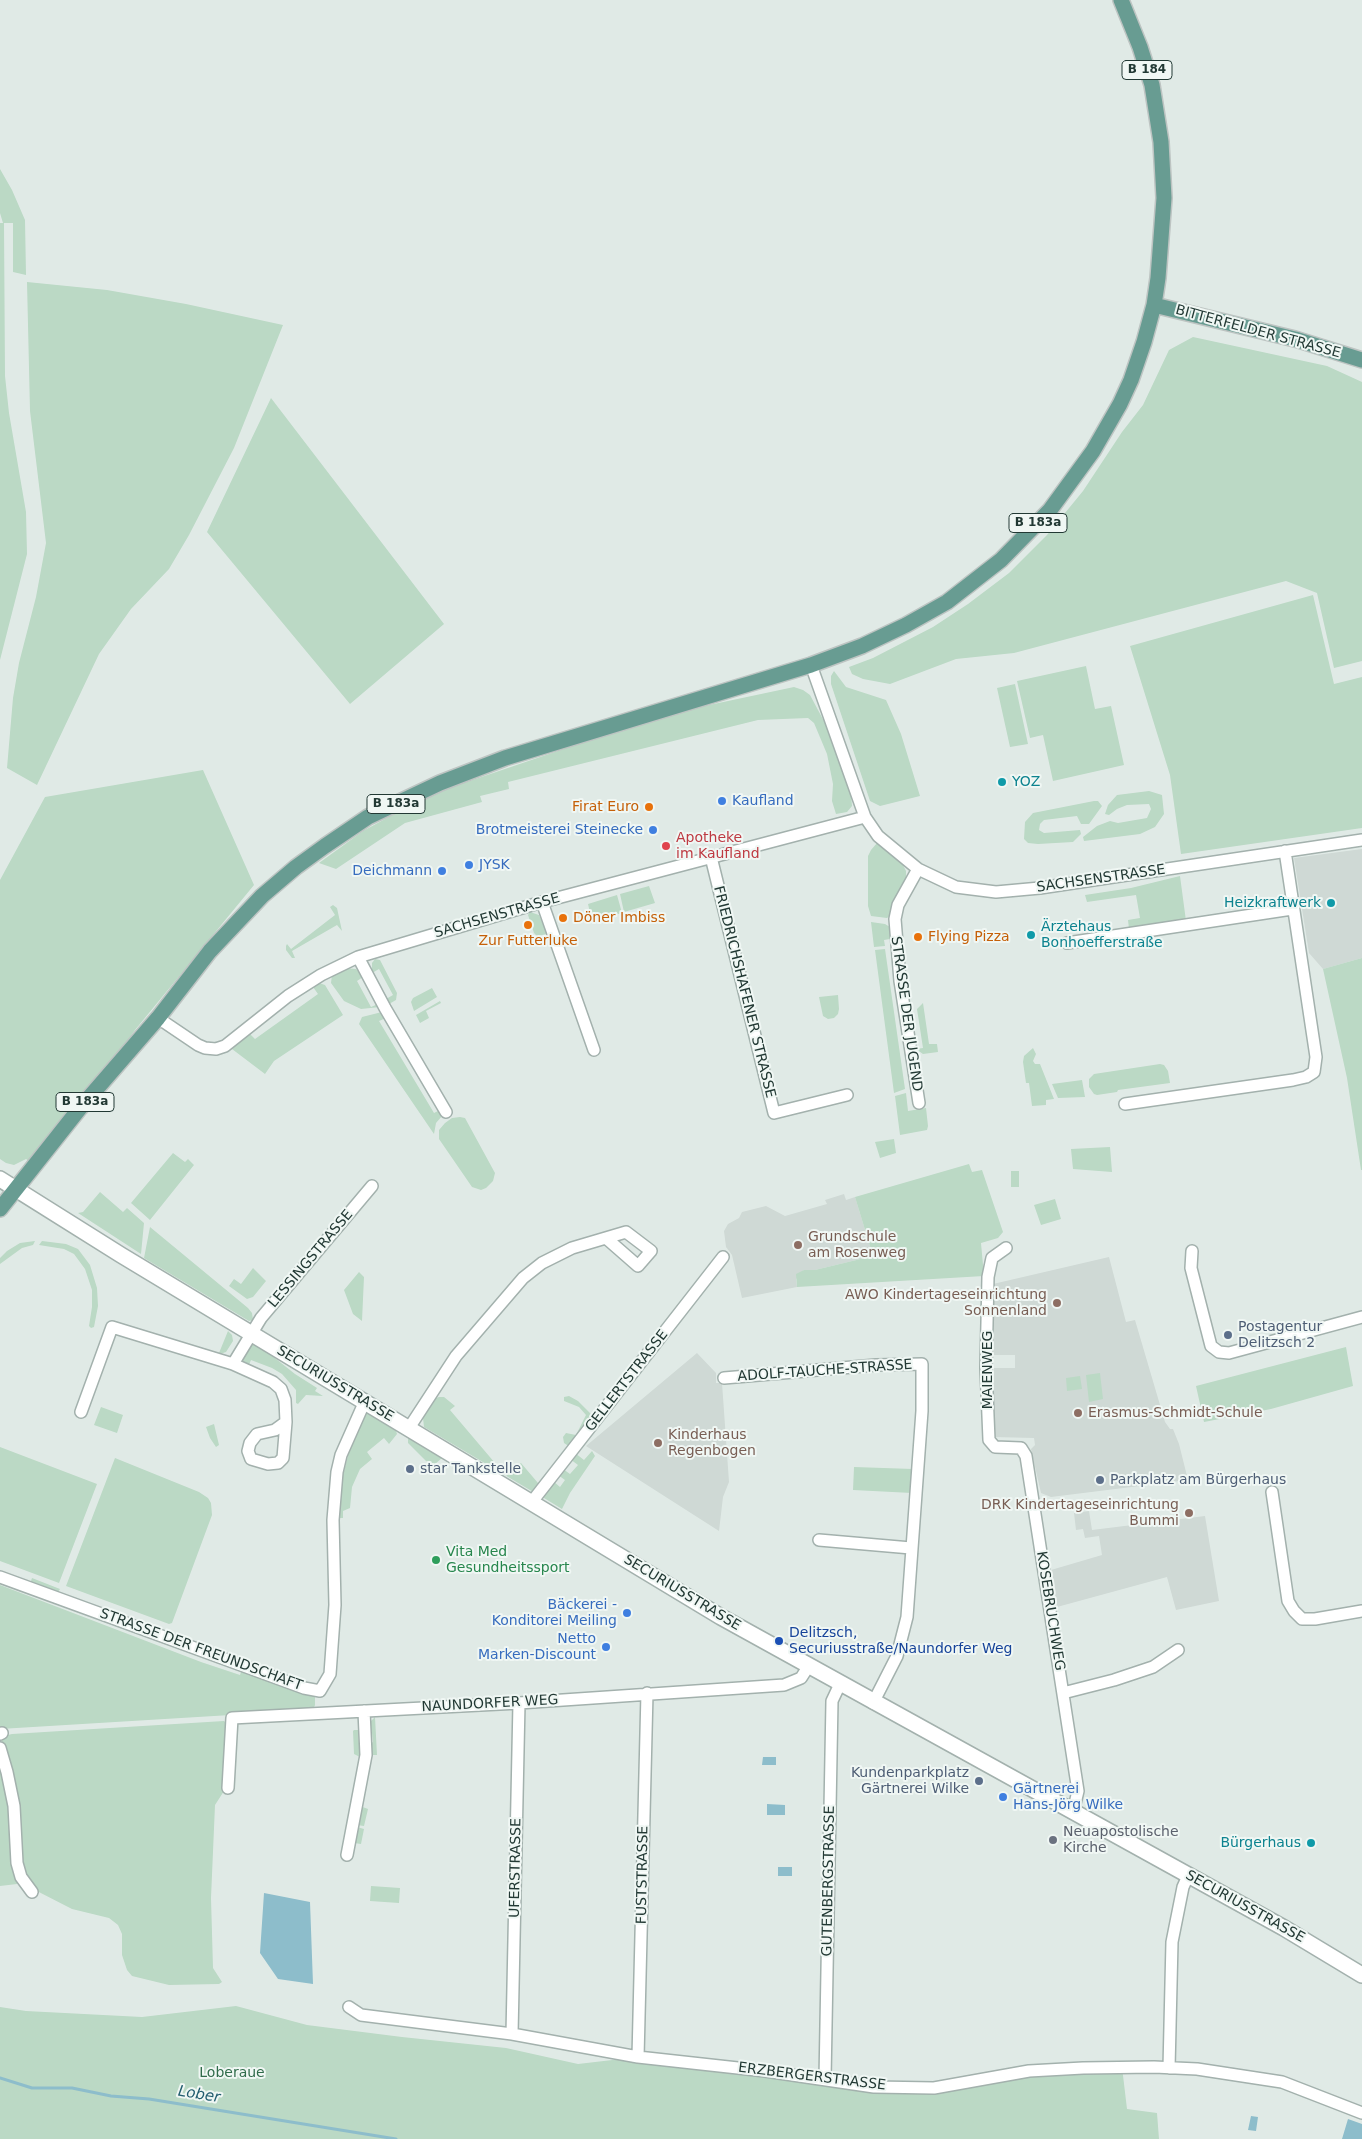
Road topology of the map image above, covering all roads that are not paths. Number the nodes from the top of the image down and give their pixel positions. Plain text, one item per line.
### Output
1 (1121, 0) edge
2 (1154, 305) junction
3 (1362, 360) edge
4 (811, 665) junction
5 (865, 817) junction
6 (1362, 840) edge
7 (1285, 851) junction
8 (712, 856) junction
9 (918, 869) junction
10 (542, 902) junction
11 (1292, 909) junction
12 (1067, 943) dead end
13 (358, 957) junction
14 (158, 1018) junction
15 (594, 1050) dead end
16 (847, 1095) dead end
17 (919, 1104) dead end
18 (1125, 1104) dead end
19 (446, 1112) dead end
20 (0, 1179) edge
21 (372, 1186) dead end
22 (15, 1188) junction
23 (0, 1209) edge
24 (606, 1238) dead end
25 (1006, 1248) dead end
26 (1192, 1251) dead end
27 (723, 1257) dead end
28 (1362, 1317) edge
29 (251, 1333) junction
30 (233, 1364) junction
31 (724, 1378) dead end
32 (365, 1401) junction
33 (81, 1412) dead end
34 (286, 1422) dead end
35 (409, 1428) junction
36 (989, 1440) joint
37 (1272, 1492) dead end
38 (531, 1504) junction
39 (819, 1540) dead end
40 (911, 1548) junction
41 (0, 1577) edge
42 (1362, 1611) edge
43 (1178, 1650) dead end
44 (808, 1666) junction
45 (840, 1684) junction
46 (647, 1693) junction
47 (1063, 1693) junction
48 (519, 1703) junction
49 (873, 1703) junction
50 (364, 1711) junction
51 (0, 1748) edge
52 (228, 1788) dead end
53 (1073, 1812) junction
54 (347, 1856) dead end
55 (1188, 1876) junction
56 (32, 1892) dead end
57 (1362, 1975) edge
58 (349, 2007) dead end
59 (512, 2034) junction
60 (638, 2057) junction
61 (1169, 2068) junction
62 (825, 2079) junction
63 (1362, 2113) edge

1 - 2 main road, B 184
2 - 3 main road, BITTERFELDER STRASSE
2 - 4 main road, B 183a
4 - 5 street, SACHSENSTRASSE
4 - 14 main road, B 183a
5 - 8 street, SACHSENSTRASSE
5 - 9 street, SACHSENSTRASSE
6 - 7 street, SACHSENSTRASSE
7 - 9 street, SACHSENSTRASSE
7 - 11 street
8 - 10 street, SACHSENSTRASSE
8 - 16 street, FRIEDRICHSHAFENER STRASSE
9 - 17 street, STRASSE DER JUGEND
10 - 13 street, SACHSENSTRASSE
10 - 15 street
11 - 12 street
11 - 18 street
13 - 14 street, SACHSENSTRASSE
13 - 19 street
14 - 22 main road, B 183a
20 - 22 street, SECURIUSSTRASSE
21 - 29 street, LESSINGSTRASSE
22 - 23 main road, B 183a
22 - 29 street, SECURIUSSTRASSE
24 - 35 street
25 - 36 street, MAIENWEG
26 - 28 street
27 - 38 street, GELLERTSTRASSE
29 - 30 street, LESSINGSTRASSE
29 - 32 street, SECURIUSSTRASSE
30 - 33 street
30 - 34 street
31 - 40 street, ADOLF-TAUCHE-STRASSE
32 - 35 street, SECURIUSSTRASSE
32 - 41 street, STRASSE DER FREUNDSCHAFT
35 - 38 street, SECURIUSSTRASSE
36 - 47 street, KOSEBRUCHWEG
37 - 42 street
38 - 44 street, SECURIUSSTRASSE
39 - 40 street
40 - 49 street, ADOLF-TAUCHE-STRASSE
43 - 47 street
44 - 45 street, SECURIUSSTRASSE
44 - 46 street, NAUNDORFER WEG
45 - 49 street, SECURIUSSTRASSE
45 - 62 street, GUTENBERGSTRASSE
46 - 48 street, NAUNDORFER WEG
46 - 60 street, FUSTSTRASSE
47 - 53 street, KOSEBRUCHWEG
48 - 50 street, NAUNDORFER WEG
48 - 59 street, UFERSTRASSE
49 - 53 street, SECURIUSSTRASSE
50 - 52 street, NAUNDORFER WEG
50 - 54 street
51 - 56 street
53 - 55 street, SECURIUSSTRASSE
55 - 57 street, SECURIUSSTRASSE
55 - 61 street
58 - 59 street, ERZBERGERSTRASSE
59 - 60 street, ERZBERGERSTRASSE
60 - 62 street, ERZBERGERSTRASSE
61 - 62 street, ERZBERGERSTRASSE
61 - 63 street, ERZBERGERSTRASSE

